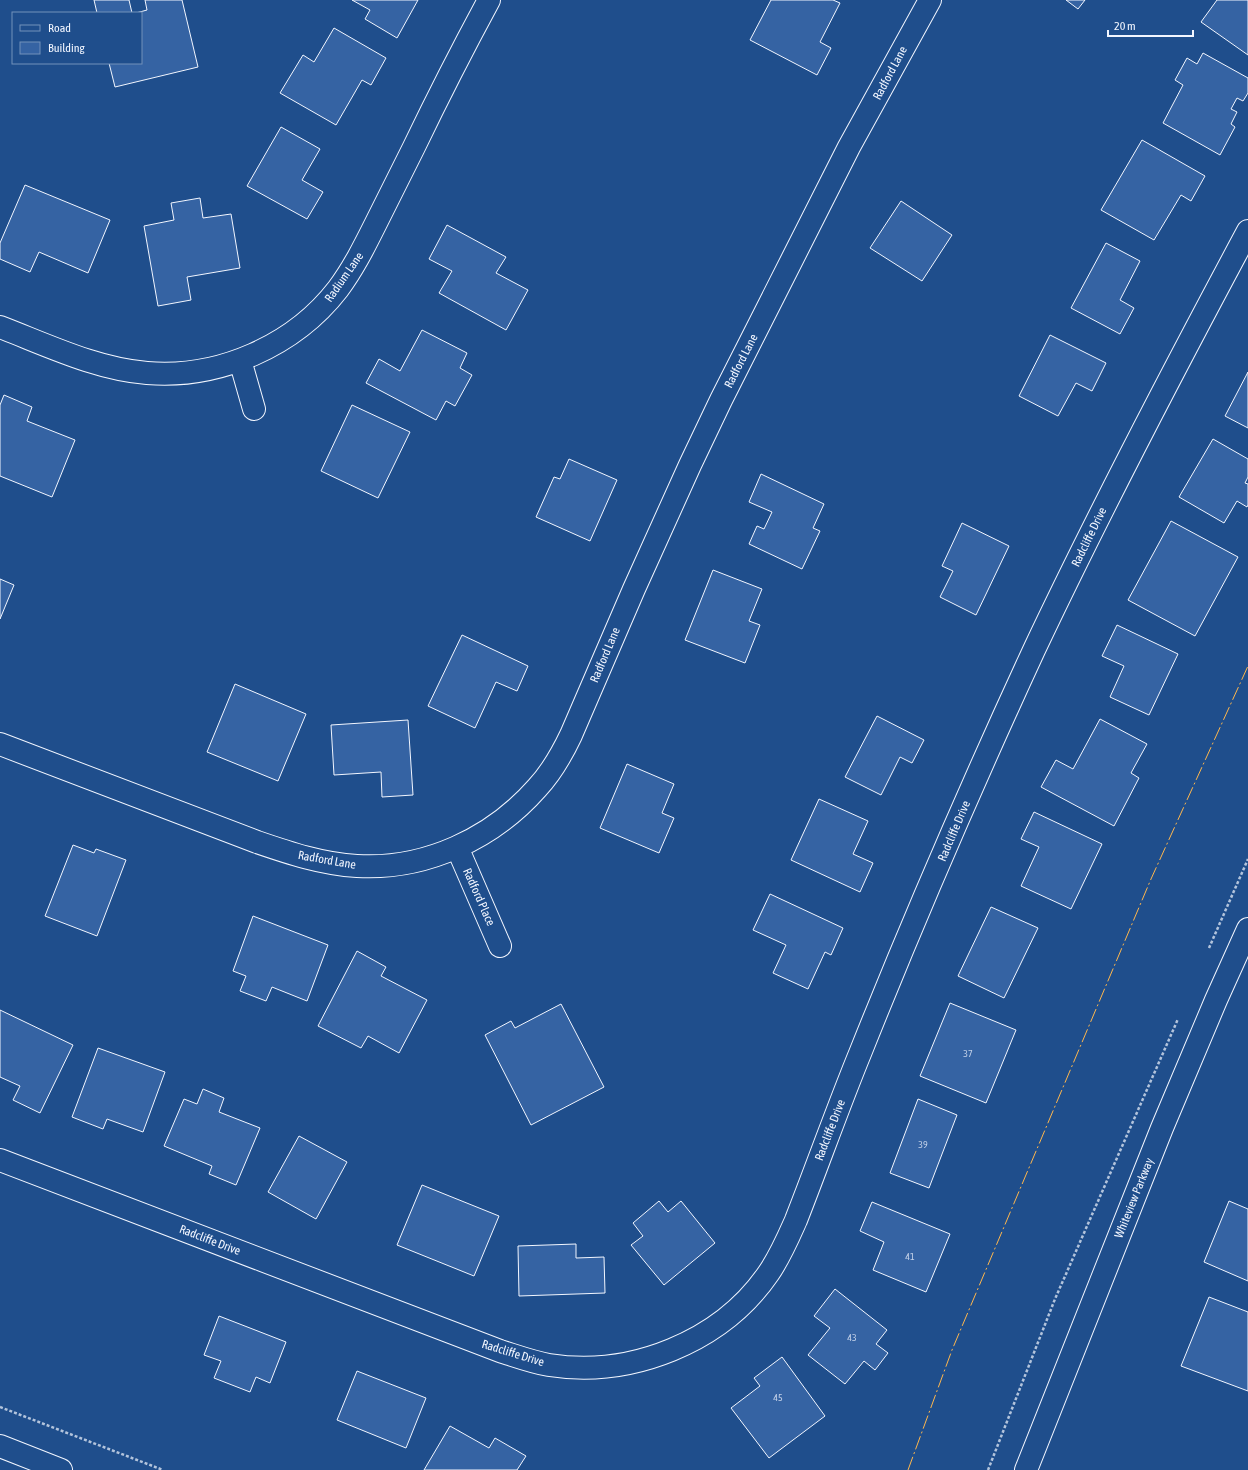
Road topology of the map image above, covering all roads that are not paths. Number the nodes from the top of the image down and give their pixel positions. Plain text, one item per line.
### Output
1 (489, 0) edge
2 (930, 0) edge
3 (1248, 231) edge
4 (0, 327) edge
5 (240, 360) junction
6 (254, 408) dead end
7 (0, 744) edge
8 (457, 847) junction
9 (1248, 929) edge
10 (500, 946) dead end
11 (0, 1160) edge
12 (0, 1446) edge
13 (61, 1470) edge
14 (1026, 1470) edge

1 - 5 street, Radium Lane
2 - 8 street, Radford Lane
3 - 11 street, Radcliffe Drive
4 - 5 street, Radium Lane
5 - 6 street
7 - 8 street, Radford Lane
8 - 10 street, Radford Place
9 - 14 street, Whiteview Parkway
12 - 13 street

